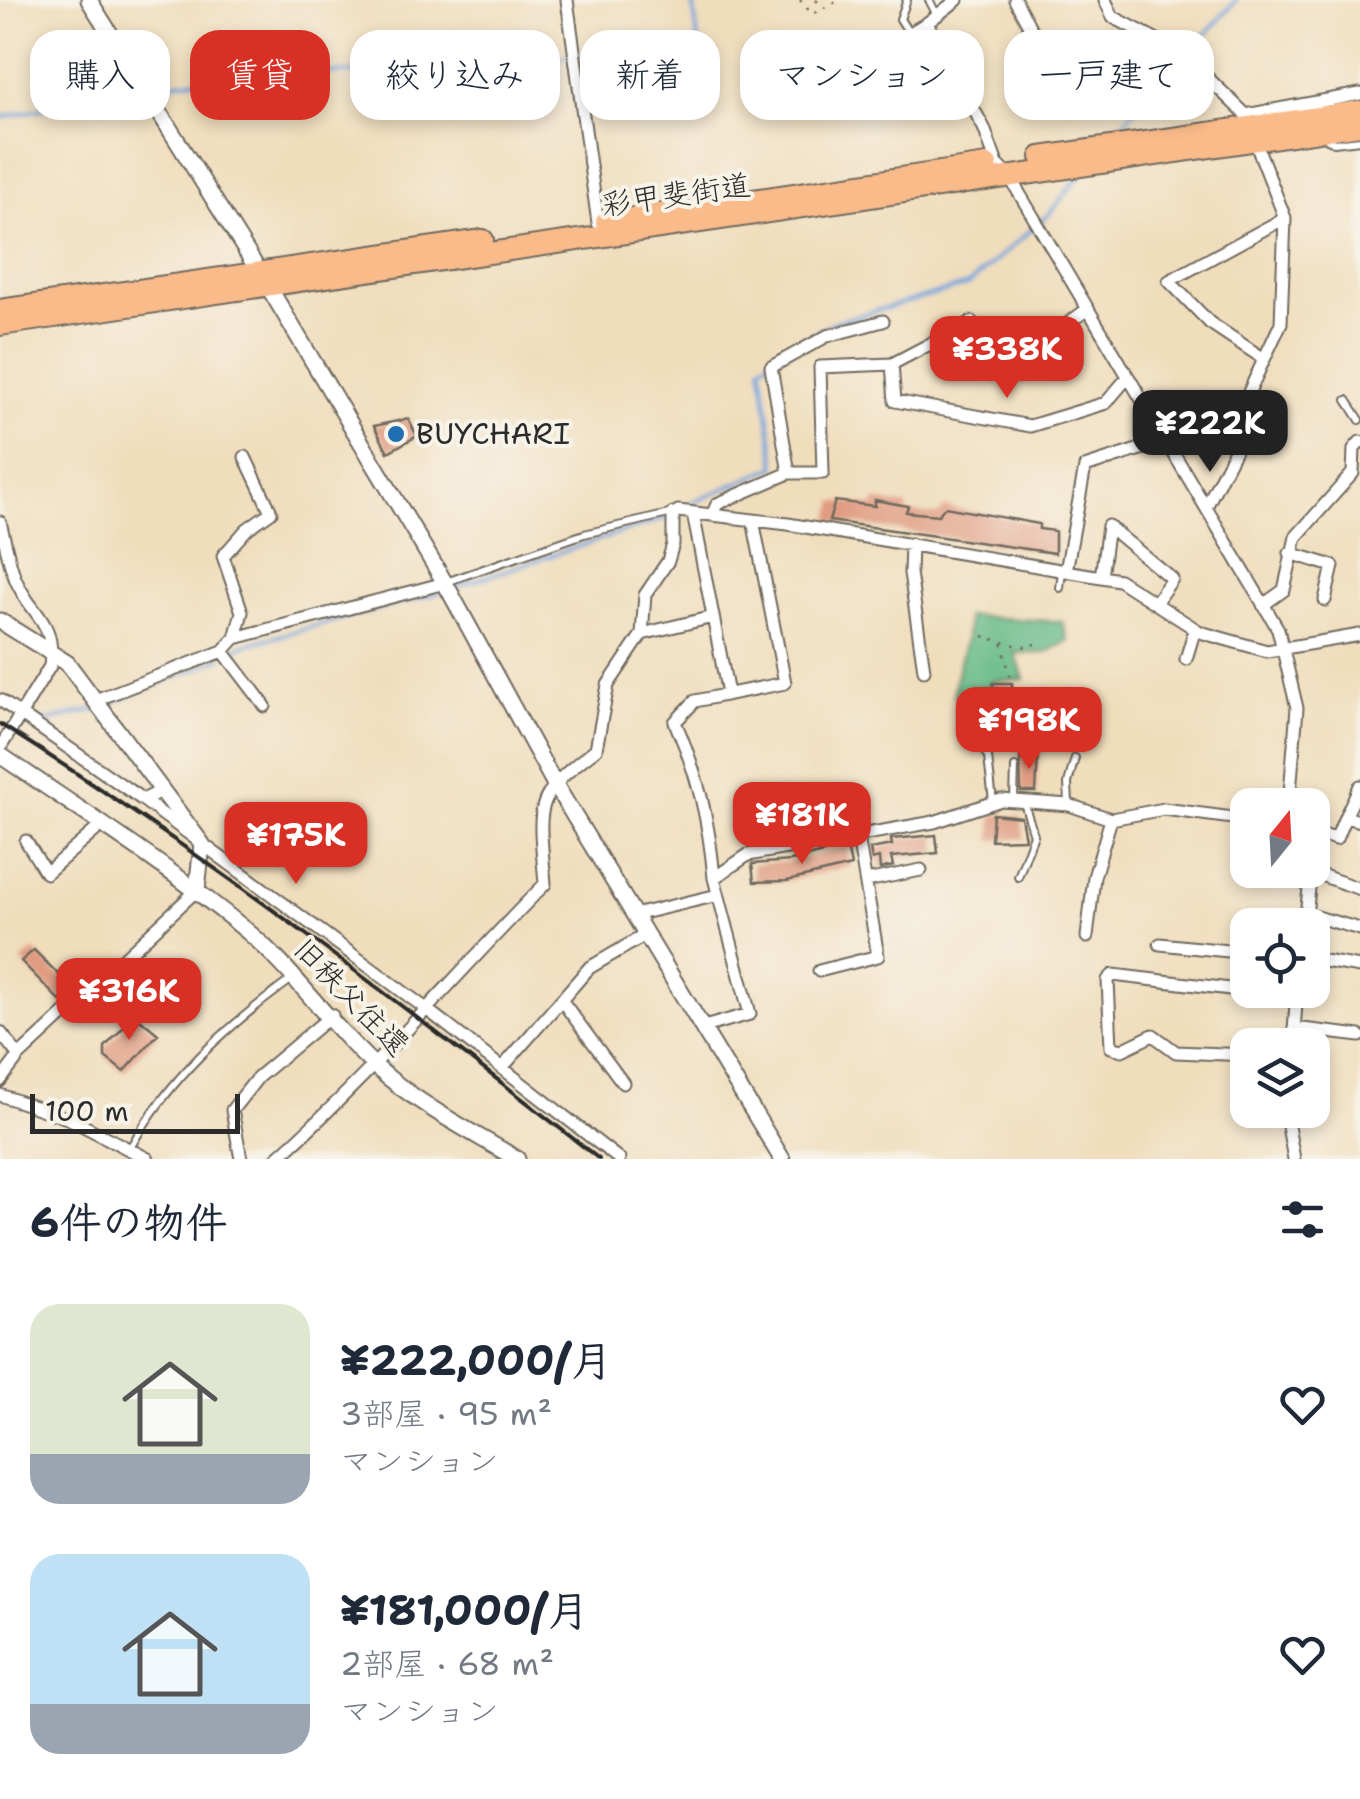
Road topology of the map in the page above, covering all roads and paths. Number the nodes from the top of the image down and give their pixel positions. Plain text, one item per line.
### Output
1 (89, 0) edge
2 (566, 0) edge
3 (800, 0) edge
4 (816, 0) edge
5 (840, 0) edge
6 (908, 0) edge
7 (929, 0) edge
8 (957, 0) edge
9 (1016, 0) edge
10 (1105, 0) edge
11 (824, 8) junction
12 (932, 19) junction
13 (908, 30) edge
14 (915, 30) edge
15 (1032, 30) edge
16 (1360, 94) edge
17 (1360, 110) edge
18 (1360, 125) edge
19 (1250, 128) junction
20 (1312, 132) junction
21 (1360, 140) edge
22 (1003, 170) junction
23 (1285, 218) junction
24 (598, 223) junction
25 (263, 278) junction
26 (0, 310) edge
27 (1086, 311) junction
28 (883, 321) dead end
29 (0, 325) edge
30 (1264, 360) junction
31 (892, 364) junction
32 (1127, 378) junction
33 (1347, 400) dead end
34 (1360, 420) edge
35 (1165, 440) junction
36 (1360, 442) edge
37 (245, 457) dead end
38 (789, 473) junction
39 (1206, 507) junction
40 (676, 512) junction
41 (693, 513) junction
42 (712, 515) junction
43 (754, 520) junction
44 (0, 522) edge
45 (911, 544) junction
46 (1290, 553) junction
47 (1064, 570) junction
48 (1101, 576) junction
49 (445, 582) junction
50 (1060, 588) dead end
51 (1326, 600) dead end
52 (1155, 603) junction
53 (1263, 605) junction
54 (713, 617) junction
55 (0, 621) edge
56 (1195, 629) junction
57 (642, 634) junction
58 (983, 636) dead end
59 (1360, 636) edge
60 (235, 638) junction
61 (1002, 642) junction
62 (1036, 644) dead end
63 (1282, 645) junction
64 (223, 651) junction
65 (52, 652) junction
66 (1186, 659) dead end
67 (924, 670) dead end
68 (728, 694) junction
69 (1015, 697) junction
70 (0, 700) edge
71 (992, 700) dead end
72 (93, 701) junction
73 (265, 706) dead end
74 (21, 714) junction
75 (970, 730) dead end
76 (1016, 739) junction
77 (0, 751) edge
78 (997, 758) dead end
79 (1075, 758) dead end
80 (1014, 763) joint
81 (553, 782) junction
82 (1360, 786) edge
83 (1291, 788) edge
84 (159, 792) junction
85 (142, 800) junction
86 (1019, 801) junction
87 (993, 802) junction
88 (1070, 805) junction
89 (1345, 816) junction
90 (1230, 817) edge
91 (1112, 819) junction
92 (1360, 821) edge
93 (103, 824) junction
94 (858, 837) junction
95 (1330, 837) edge
96 (26, 841) dead end
97 (202, 844) junction
98 (920, 870) dead end
99 (1018, 877) dead end
100 (714, 878) junction
101 (1330, 878) edge
102 (866, 882) junction
103 (1360, 889) edge
104 (196, 890) junction
105 (718, 894) junction
106 (634, 916) junction
107 (1330, 924) edge
108 (1360, 928) edge
109 (645, 935) junction
110 (1088, 937) dead end
111 (1160, 944) dead end
112 (1230, 951) edge
113 (1330, 962) edge
114 (1360, 966) edge
115 (819, 970) dead end
116 (297, 976) junction
117 (1230, 986) edge
118 (562, 1002) junction
119 (425, 1008) junction
120 (1296, 1008) edge
121 (332, 1016) junction
122 (704, 1027) junction
123 (1294, 1028) edge
124 (0, 1032) edge
125 (1330, 1032) edge
126 (1360, 1036) edge
127 (1230, 1054) edge
128 (19, 1056) junction
129 (376, 1067) junction
130 (502, 1068) junction
131 (0, 1082) edge
132 (623, 1084) dead end
133 (0, 1095) edge
134 (1288, 1128) edge
135 (129, 1149) junction
136 (148, 1159) edge
137 (241, 1159) edge
138 (276, 1159) edge
139 (517, 1159) edge
140 (618, 1159) edge
141 (782, 1159) edge
142 (1294, 1159) edge

1 - 25 street
2 - 24 street
3 - 11 path
4 - 11 path
5 - 11 path
6 - 13 lane
7 - 12 lane
8 - 12 street
9 - 15 street
10 - 19 street
12 - 14 street
12 - 22 street
16 - 19 street
17 - 19 highway, 彩甲斐街道
18 - 20 highway, 彩甲斐街道
19 - 20 highway, 彩甲斐街道
19 - 22 highway, 彩甲斐街道
19 - 23 street
20 - 21 lane
22 - 24 highway, 彩甲斐街道
22 - 25 highway, 彩甲斐街道
22 - 27 street
23 - 30 street
23 - 30 street
24 - 25 highway, 彩甲斐街道
25 - 26 highway, 彩甲斐街道
25 - 29 highway, 彩甲斐街道
25 - 49 street
27 - 31 street
27 - 32 street
28 - 38 street
30 - 39 street
31 - 32 street
31 - 38 street
32 - 35 street
33 - 34 lane
35 - 39 street
35 - 47 street
36 - 46 street
37 - 60 street
38 - 42 street
39 - 53 street
40 - 41 street
40 - 49 lane
40 - 57 street
41 - 42 street
41 - 54 street
42 - 43 street
43 - 45 street
43 - 68 street
44 - 65 street
45 - 47 street
45 - 67 street
46 - 51 street
46 - 53 street
47 - 48 street
47 - 50 lane
48 - 52 street
48 - 52 street
49 - 60 street
49 - 81 street
52 - 56 street
53 - 63 street
54 - 57 street
54 - 68 street
55 - 65 street
56 - 63 street
56 - 66 street
57 - 81 street
58 - 61 path
59 - 63 street
60 - 64 street
61 - 62 path
61 - 69 path
63 - 83 street
64 - 72 street
64 - 73 street
65 - 72 street
65 - 74 street
68 - 100 street
69 - 71 path
69 - 76 path
70 - 74 street
72 - 84 street
74 - 77 street
74 - 85 street
75 - 87 lane
76 - 78 path
76 - 80 path
77 - 93 street, 旧秩父往還
79 - 88 lane
80 - 86 lane
81 - 106 street
81 - 119 street
82 - 89 street
84 - 85 street
84 - 97 street
85 - 97 street
86 - 87 street
86 - 88 street
86 - 99 lane
87 - 94 street
88 - 91 street
89 - 92 street
89 - 95 street
90 - 91 street
91 - 110 street
93 - 96 street
93 - 104 street, 旧秩父往還
94 - 100 street
94 - 102 street
97 - 104 street
97 - 119 street
98 - 102 street
100 - 105 street
101 - 103 street
102 - 115 street
104 - 116 street, 旧秩父往還
104 - 128 street
105 - 106 street
105 - 122 street
106 - 109 street
107 - 108 street
109 - 118 street
109 - 122 street
111 - 112 street
113 - 114 street
116 - 121 street, 旧秩父往還
116 - 135 lane
117 - 127 street
118 - 130 street
118 - 132 street
119 - 129 street
119 - 130 street
120 - 123 street
121 - 129 street, 旧秩父往還
121 - 137 street
122 - 141 street
124 - 128 street
125 - 126 street
128 - 131 street
129 - 138 street
129 - 139 street, 旧秩父往還
130 - 140 street
133 - 135 street
134 - 142 street
135 - 136 street

